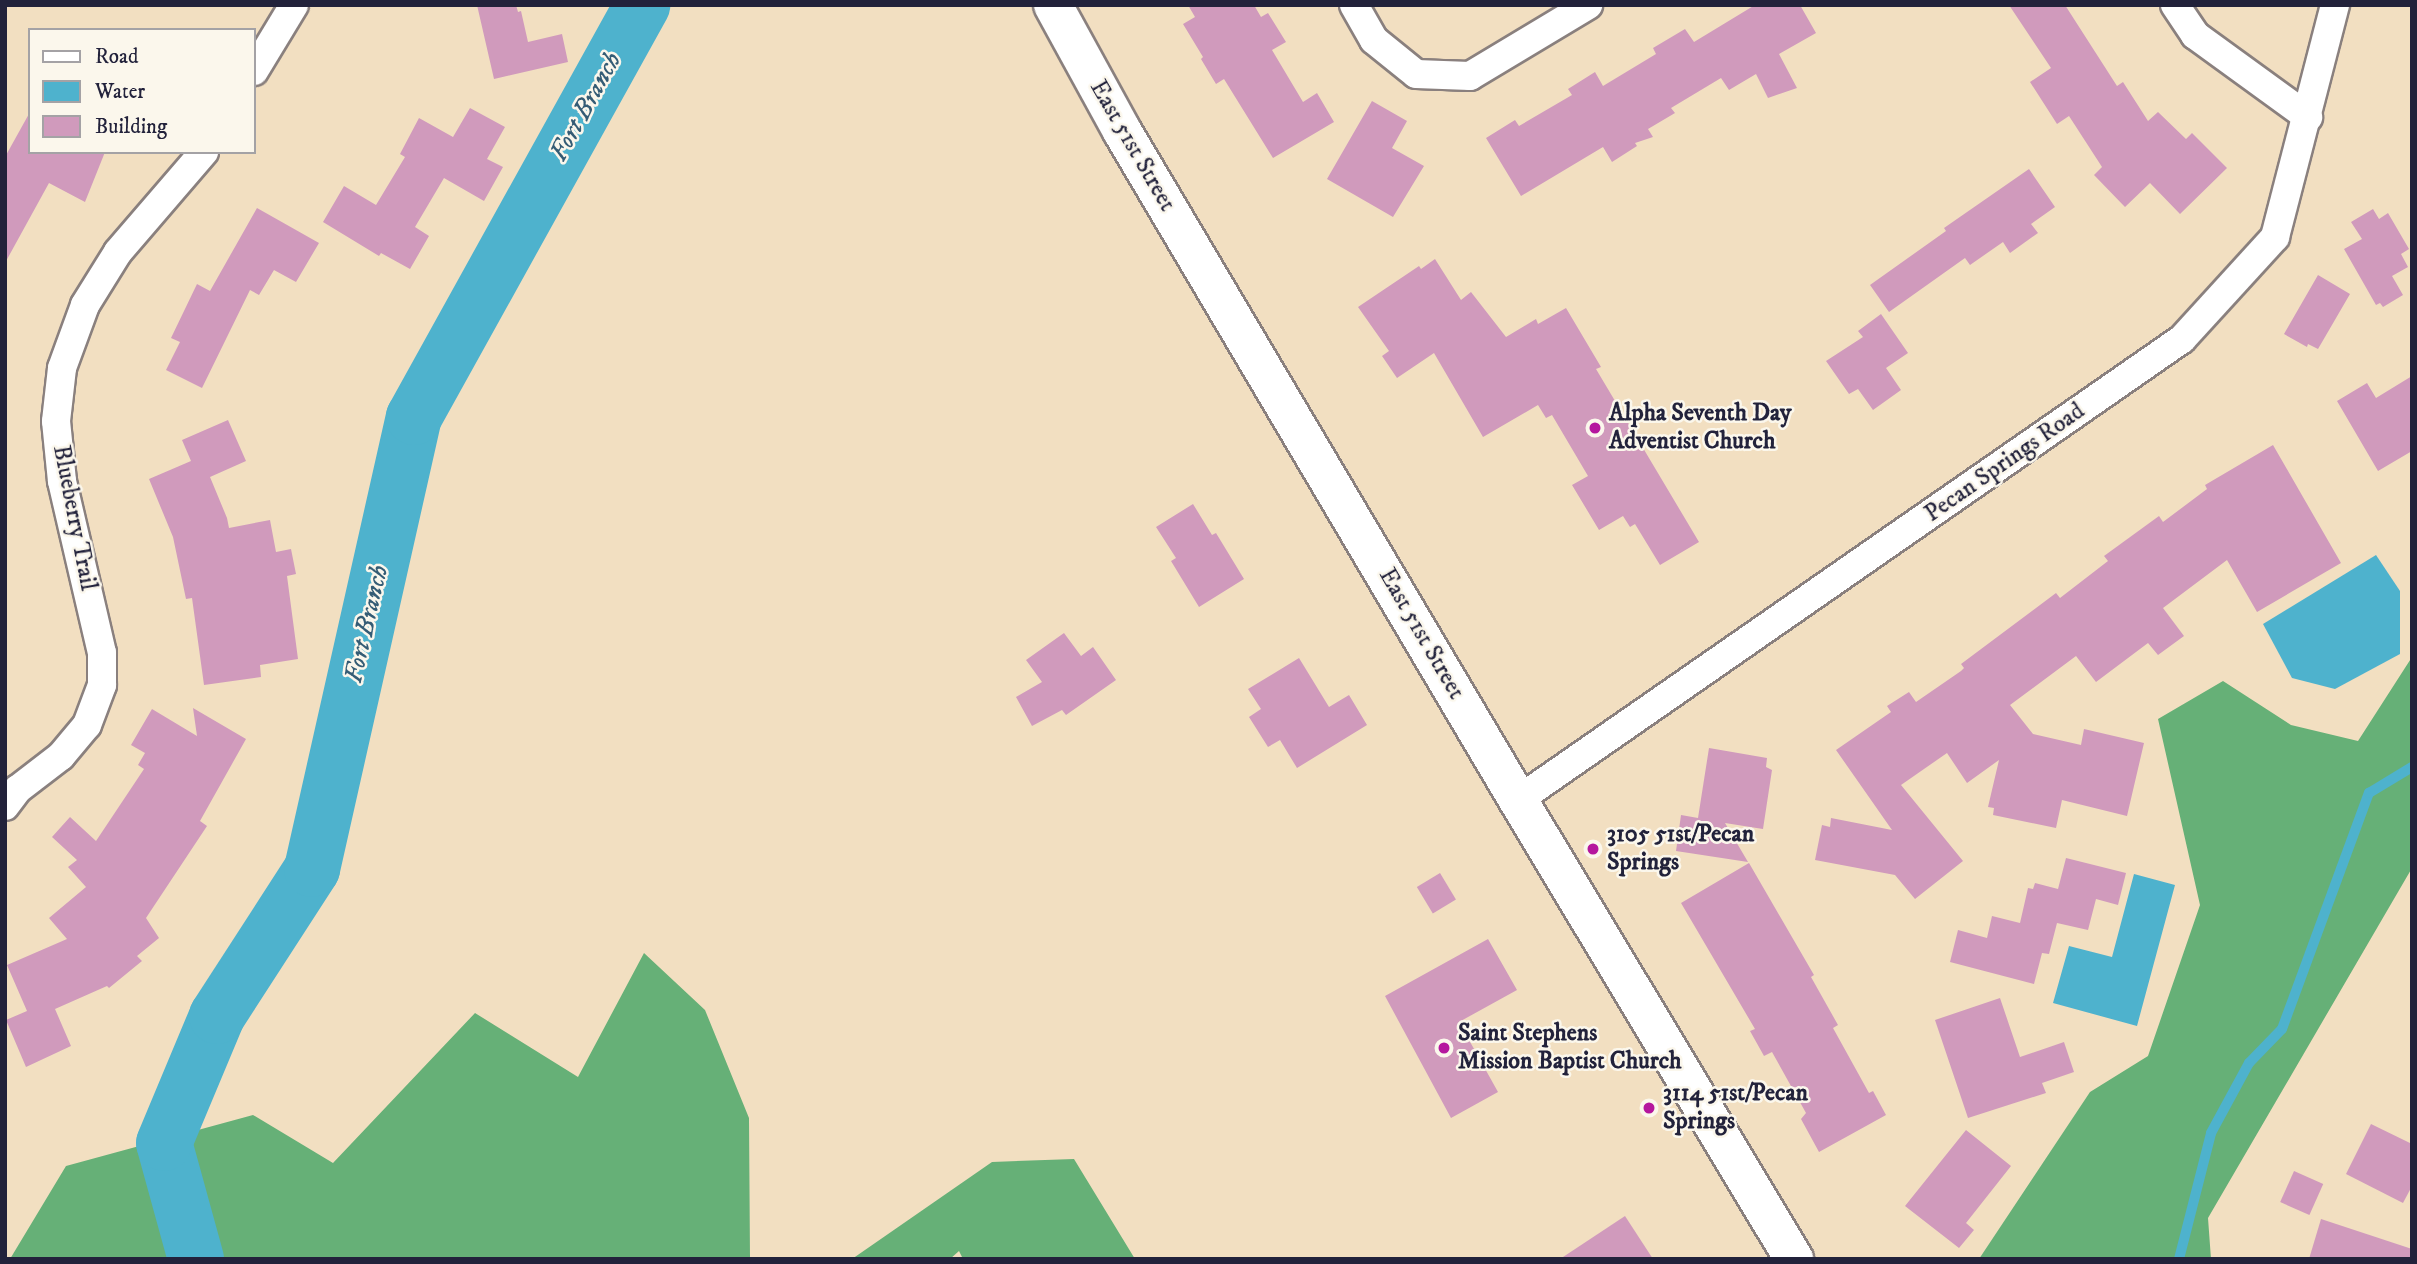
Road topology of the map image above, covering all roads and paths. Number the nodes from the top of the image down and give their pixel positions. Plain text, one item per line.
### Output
1 (295, 5) edge
2 (1053, 5) edge
3 (1354, 5) edge
4 (1588, 5) edge
5 (2175, 5) edge
6 (2335, 5) edge
7 (256, 68) edge
8 (2308, 117) junction
9 (202, 154) edge
10 (1518, 800) junction
11 (5, 806) edge
12 (1794, 1259) edge

1 - 7 street
2 - 10 main road, East 51st Street
3 - 4 street
5 - 8 street
6 - 8 street, Pecan Springs Road
8 - 10 street, Pecan Springs Road
9 - 11 street, Blueberry Trail
10 - 12 main road, East 51st Street

